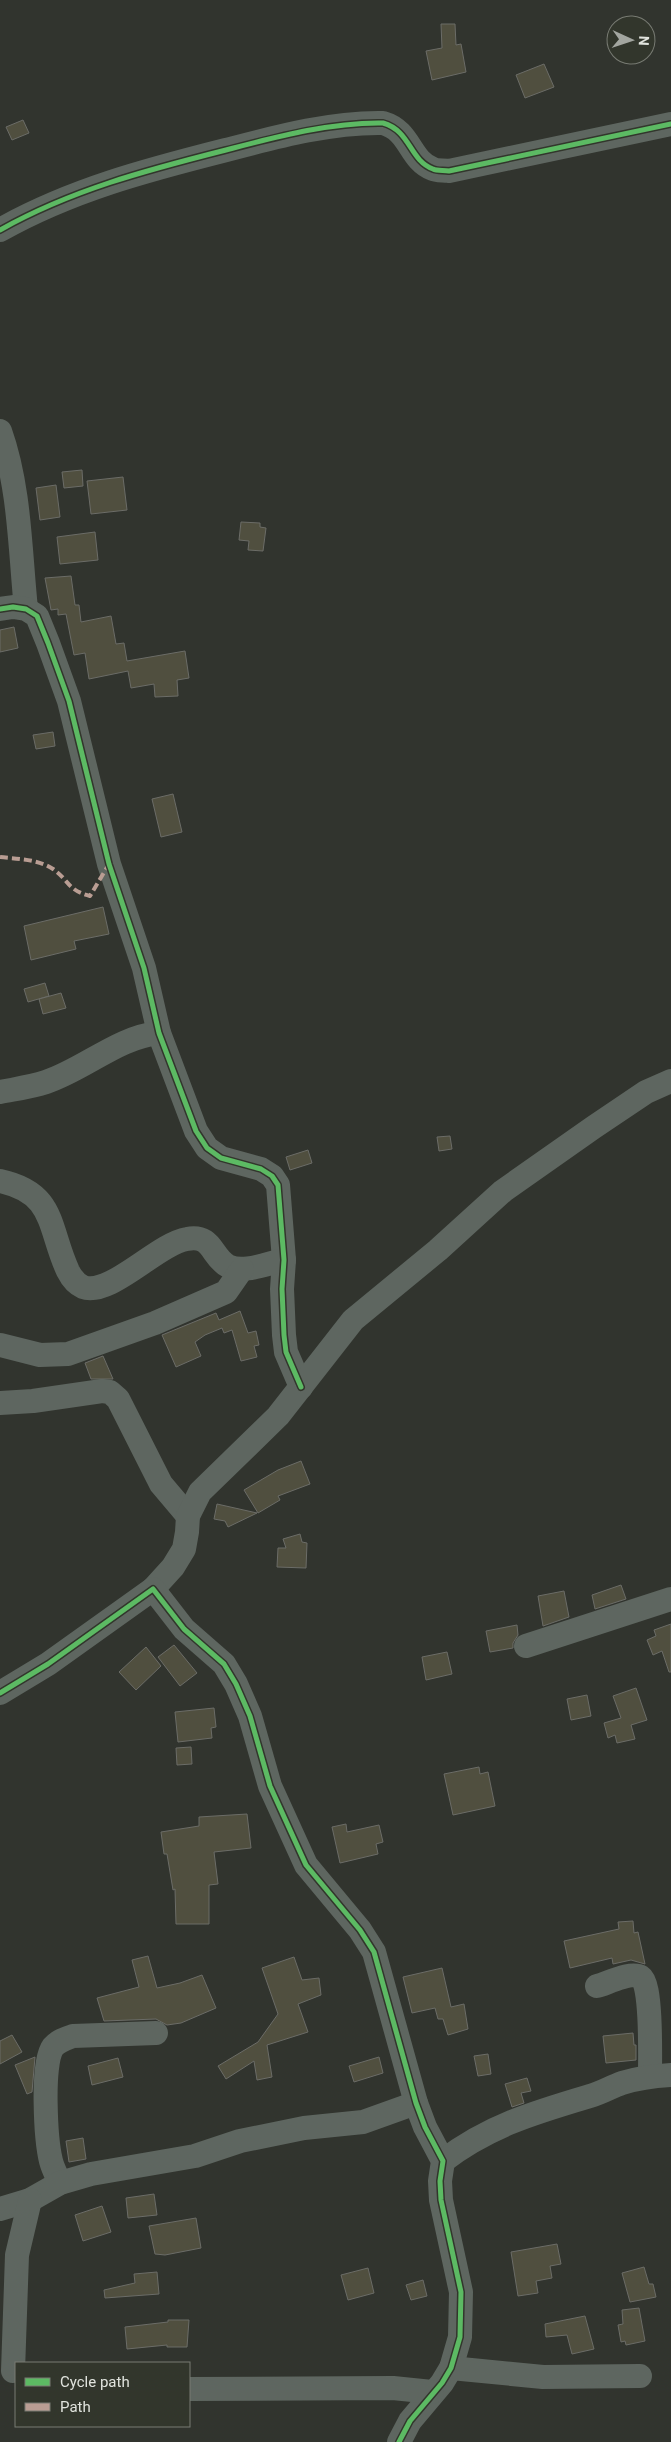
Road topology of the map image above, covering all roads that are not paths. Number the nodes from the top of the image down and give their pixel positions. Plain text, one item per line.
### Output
1 (671, 124) edge
2 (0, 230) edge
3 (0, 431) edge
4 (0, 609) edge
5 (26, 609) junction
6 (159, 1033) junction
7 (671, 1081) edge
8 (0, 1092) edge
9 (0, 1181) edge
10 (284, 1260) junction
11 (242, 1269) junction
12 (0, 1345) edge
13 (302, 1387) junction
14 (0, 1403) edge
15 (188, 1516) junction
16 (153, 1589) junction
17 (671, 1599) edge
18 (526, 1646) dead end
19 (0, 1693) edge
20 (597, 1986) dead end
21 (156, 2033) dead end
22 (660, 2075) edge
23 (416, 2103) junction
24 (443, 2161) junction
25 (60, 2183) junction
26 (30, 2200) junction
27 (0, 2209) edge
28 (451, 2368) junction
29 (10, 2371) edge
30 (640, 2376) dead end
31 (190, 2389) edge
32 (432, 2392) junction
33 (399, 2442) edge

1 - 2 street
3 - 5 street
4 - 5 street
5 - 6 street
6 - 8 street
6 - 10 street
7 - 13 street
9 - 11 street
10 - 11 street
10 - 13 street
11 - 12 street
13 - 15 street
14 - 15 street
15 - 16 street
16 - 19 street
16 - 23 street
17 - 18 street
20 - 22 street
21 - 25 street
22 - 24 street
23 - 24 street
23 - 25 street
24 - 28 street
25 - 26 street
26 - 27 street
26 - 29 street
28 - 30 street
28 - 32 street
31 - 32 street
32 - 33 street

